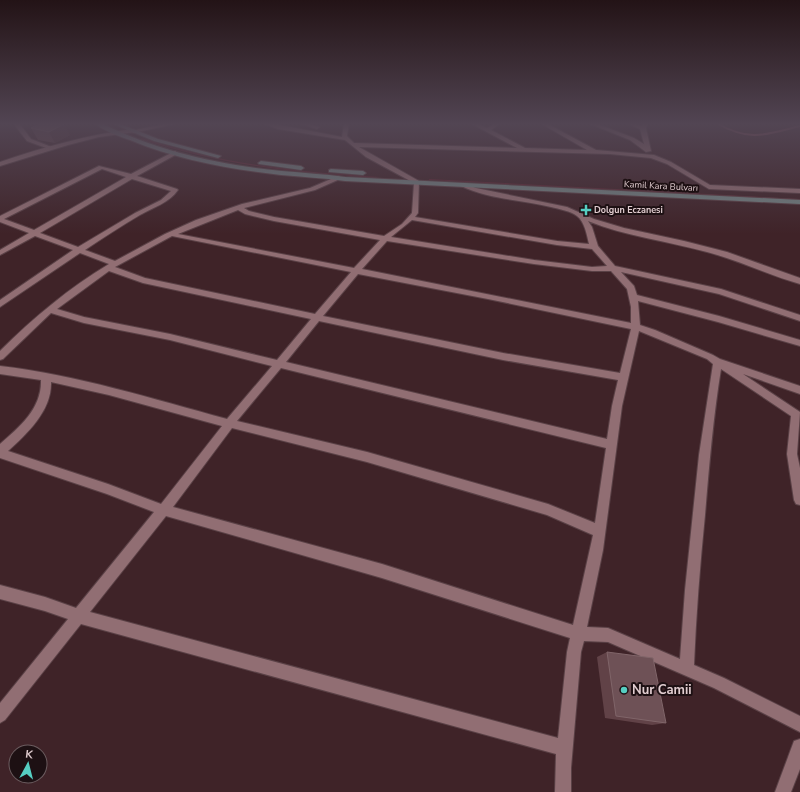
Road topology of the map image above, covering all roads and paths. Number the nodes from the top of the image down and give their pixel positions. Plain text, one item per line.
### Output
1 (10, 160) edge
2 (162, 160) edge
3 (209, 160) edge
4 (377, 160) edge
5 (661, 160) edge
6 (245, 161) dead end
7 (0, 163) edge
8 (374, 173) dead end
9 (388, 174) dead end
10 (406, 175) junction
11 (132, 176) junction
12 (338, 178) junction
13 (417, 182) junction
14 (463, 185) junction
15 (800, 191) edge
16 (800, 197) edge
17 (800, 202) edge
18 (240, 208) junction
19 (580, 214) junction
20 (410, 218) junction
21 (0, 219) edge
22 (33, 232) junction
23 (171, 234) junction
24 (386, 238) junction
25 (594, 247) junction
26 (81, 250) junction
27 (0, 253) edge
28 (113, 266) junction
29 (614, 268) junction
30 (356, 271) junction
31 (800, 281) edge
32 (633, 297) junction
33 (0, 304) edge
34 (50, 310) junction
35 (319, 317) junction
36 (800, 318) edge
37 (636, 327) junction
38 (800, 343) edge
39 (0, 357) edge
40 (718, 362) junction
41 (279, 364) junction
42 (0, 370) edge
43 (624, 377) junction
44 (46, 378) junction
45 (800, 390) edge
46 (798, 416) edge
47 (229, 424) junction
48 (611, 445) junction
49 (0, 452) edge
50 (800, 500) edge
51 (163, 510) junction
52 (599, 531) junction
53 (0, 592) edge
54 (78, 616) junction
55 (578, 634) junction
56 (687, 669) junction
57 (0, 715) edge
58 (800, 724) edge
59 (800, 747) edge
60 (565, 748) junction
61 (563, 792) edge
62 (783, 792) edge

1 - 7 street
2 - 11 street
3 - 12 main road, Kamil Kara Bulvarı
4 - 10 street
5 - 15 street
6 - 8 main road
9 - 10 main road, Kamil Kara Bulvarı
10 - 13 street
10 - 16 main road, Kamil Kara Bulvarı
11 - 21 street
11 - 22 street
11 - 26 street
12 - 13 main road, Kamil Kara Bulvarı
12 - 18 street
13 - 14 main road, Kamil Kara Bulvarı
13 - 20 street
14 - 17 main road, Kamil Kara Bulvarı
14 - 19 street
18 - 23 street
18 - 24 street
19 - 25 street
19 - 31 street
20 - 24 street
20 - 25 street
21 - 22 street
22 - 26 street
22 - 27 street
23 - 28 street
23 - 30 street
24 - 29 street
24 - 30 street
25 - 29 street
26 - 28 street
26 - 33 street
28 - 34 street
28 - 35 street
29 - 32 street
29 - 36 street
30 - 35 street
30 - 37 street
32 - 37 street
32 - 38 street
34 - 39 street
34 - 41 street
35 - 41 street
35 - 43 street
37 - 40 street
37 - 43 street
40 - 45 street
40 - 46 street
40 - 56 street
41 - 47 street
41 - 48 street
42 - 44 street
43 - 48 street
44 - 47 street
44 - 49 street
46 - 50 street
47 - 51 street
47 - 52 street
48 - 52 street
49 - 51 street
51 - 54 street
51 - 55 street
52 - 55 street
53 - 54 street
54 - 57 street
54 - 60 street
55 - 56 street
55 - 60 street
56 - 58 street
59 - 62 street
60 - 61 street

